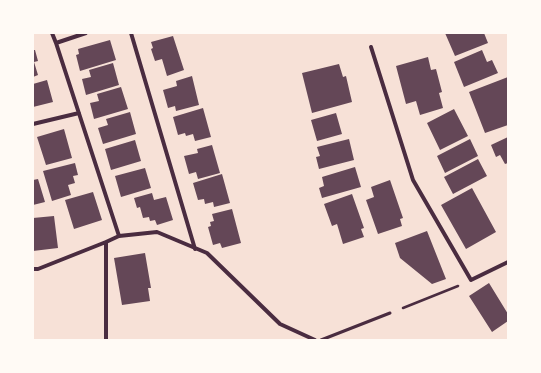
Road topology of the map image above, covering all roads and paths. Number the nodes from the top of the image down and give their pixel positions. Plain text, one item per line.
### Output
1 (52, 33) edge
2 (86, 33) edge
3 (131, 33) edge
4 (56, 43) junction
5 (371, 47) dead end
6 (79, 113) junction
7 (33, 124) edge
8 (119, 236) junction
9 (106, 242) junction
10 (196, 249) junction
11 (508, 262) edge
12 (33, 269) edge
13 (471, 280) junction
14 (390, 313) joint
15 (106, 340) edge
16 (315, 340) edge
17 (321, 340) edge

1 - 4 street
2 - 4 street
3 - 10 street
4 - 6 street
5 - 13 street
6 - 7 street
6 - 8 street
8 - 9 street
8 - 10 street
9 - 12 street
9 - 15 street
10 - 16 street
11 - 13 street
13 - 14 path
14 - 17 lane

